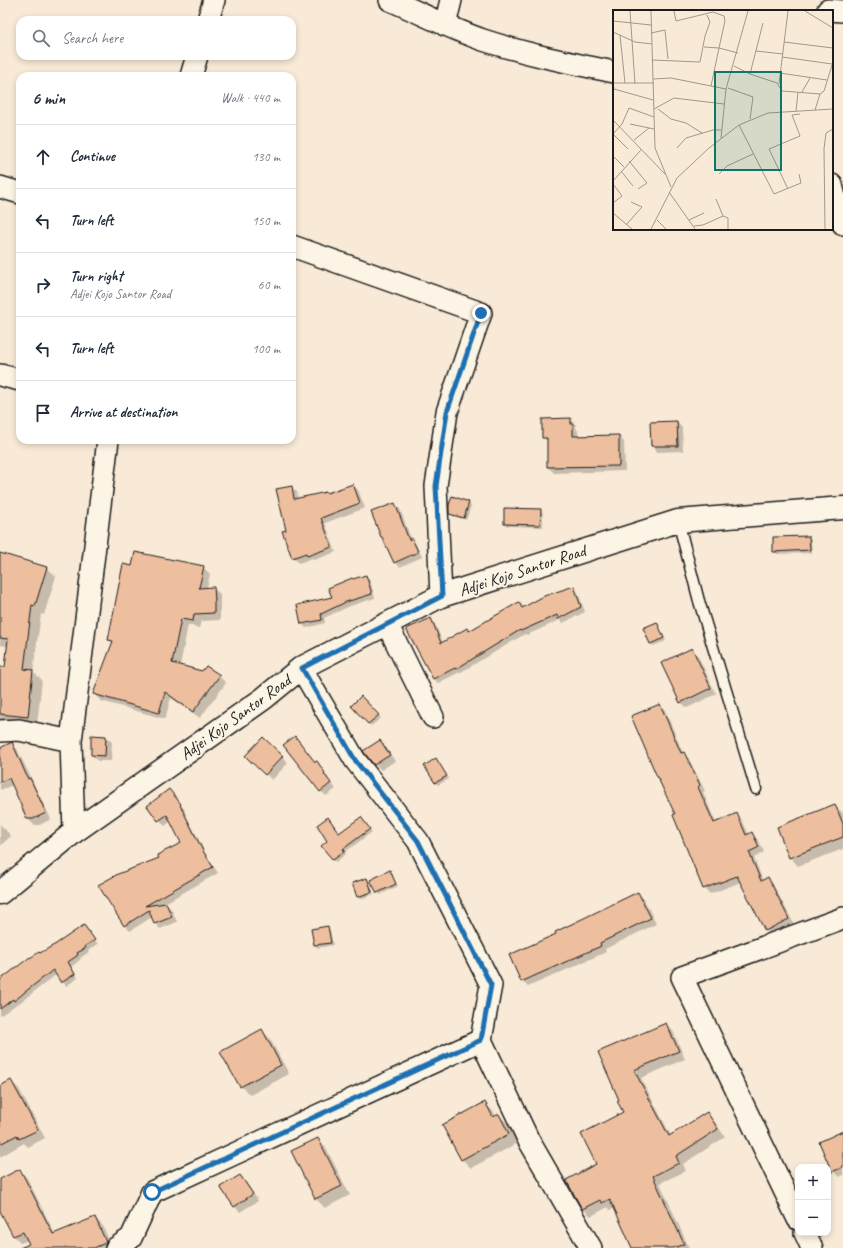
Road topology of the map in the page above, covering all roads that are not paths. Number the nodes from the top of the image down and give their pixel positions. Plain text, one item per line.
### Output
1 (214, 0) edge
2 (390, 0) edge
3 (451, 0) edge
4 (209, 16) edge
5 (445, 25) junction
6 (196, 60) edge
7 (193, 72) edge
8 (613, 72) edge
9 (0, 187) edge
10 (833, 189) edge
11 (16, 192) edge
12 (843, 224) edge
13 (296, 247) edge
14 (0, 375) edge
15 (16, 379) edge
16 (108, 444) edge
17 (843, 508) edge
18 (678, 520) junction
19 (442, 596) junction
20 (386, 624) junction
21 (302, 668) junction
22 (433, 717) dead end
23 (0, 731) edge
24 (71, 741) junction
25 (756, 789) dead end
26 (74, 832) junction
27 (0, 892) edge
28 (843, 918) edge
29 (481, 1040) junction
30 (795, 1213) edge
31 (806, 1236) edge
32 (116, 1248) edge
33 (591, 1248) edge
34 (812, 1248) edge

1 - 4 street
2 - 5 street
3 - 5 street
5 - 8 street
6 - 7 street
9 - 11 street
10 - 12 street
13 - 19 street
14 - 15 street
16 - 24 street
17 - 18 street, Adjei Kojo Santor Road
18 - 19 street, Adjei Kojo Santor Road
18 - 25 lane
19 - 20 street, Adjei Kojo Santor Road
20 - 21 street, Adjei Kojo Santor Road
20 - 22 street
21 - 26 street, Adjei Kojo Santor Road
21 - 29 street
23 - 24 street
24 - 26 street
26 - 27 street, Adjei Kojo Santor Road
28 - 30 street
29 - 32 street
29 - 33 street
31 - 34 street

